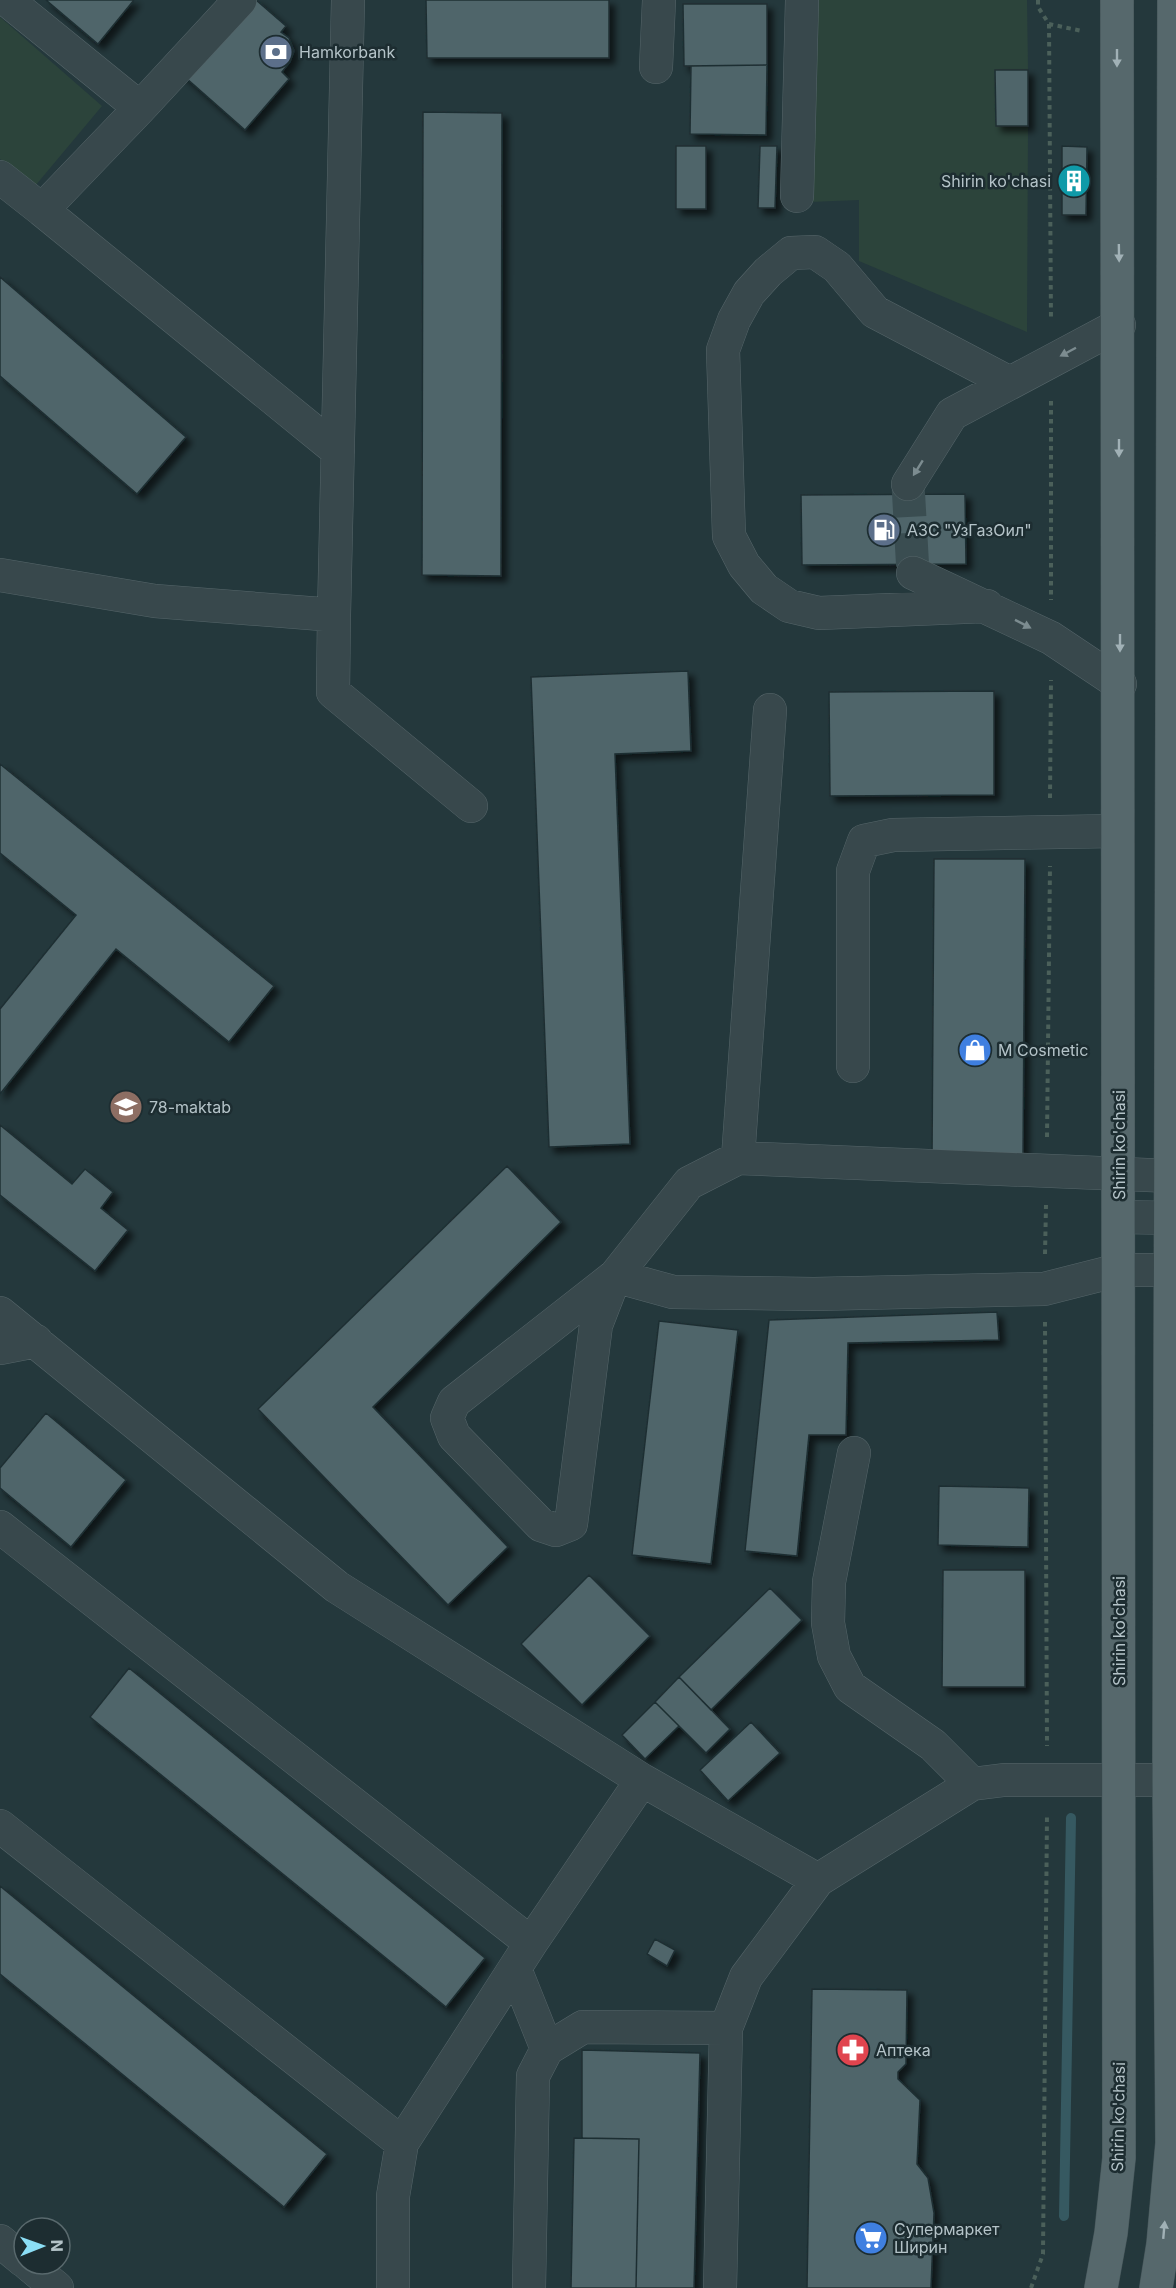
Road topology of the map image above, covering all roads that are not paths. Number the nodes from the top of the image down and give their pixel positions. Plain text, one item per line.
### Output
1 (7, 0) edge
2 (240, 0) edge
3 (348, 0) edge
4 (659, 0) edge
5 (802, 0) edge
6 (1117, 0) edge
7 (1174, 0) edge
8 (656, 67) dead end
9 (140, 108) junction
10 (0, 177) edge
11 (797, 196) dead end
12 (42, 210) junction
13 (1119, 325) junction
14 (1010, 383) junction
15 (338, 451) junction
16 (1175, 457) edge
17 (908, 484) tunnel mouth
18 (913, 573) dead end
19 (0, 575) edge
20 (987, 606) junction
21 (334, 615) junction
22 (1120, 684) junction
23 (770, 710) dead end
24 (471, 806) dead end
25 (1117, 831) junction
26 (853, 1066) dead end
27 (738, 1158) junction
28 (1119, 1174) junction
29 (1171, 1176) junction
30 (1119, 1217) junction
31 (1174, 1218) edge
32 (1119, 1270) junction
33 (1171, 1270) junction
34 (615, 1276) junction
35 (0, 1312) edge
36 (36, 1341) junction
37 (0, 1348) edge
38 (854, 1453) dead end
39 (0, 1527) edge
40 (1119, 1778) junction
41 (642, 1780) junction
42 (1169, 1780) junction
43 (972, 1784) junction
44 (0, 1826) edge
45 (819, 1880) junction
46 (523, 1956) junction
47 (726, 2028) junction
48 (548, 2049) junction
49 (402, 2143) junction
50 (0, 2241) edge
51 (12, 2250) edge
52 (42, 2276) edge
53 (57, 2288) edge
54 (393, 2288) edge
55 (529, 2288) edge
56 (720, 2288) edge
57 (1101, 2288) edge
58 (1156, 2288) edge

1 - 9 lane
2 - 9 lane
3 - 15 lane
4 - 8 lane
5 - 11 lane
6 -> 13 main road, Shirin ko'chasi
7 - 16 main road
9 - 12 lane
10 - 12 lane
12 - 15 lane
13 -> 14 lane
13 -> 22 main road, Shirin ko'chasi
14 -> 17 lane
14 - 20 lane
15 - 21 lane
16 - 29 main road
18 - 20 lane
19 - 21 lane
20 -> 22 lane
21 - 24 lane
22 - 25 main road, Shirin ko'chasi
23 - 27 lane
25 - 26 lane
25 - 28 main road, Shirin ko'chasi
27 - 28 lane
27 - 34 lane
28 - 29 lane
28 - 30 main road, Shirin ko'chasi
29 - 31 main road
30 - 31 lane
30 - 32 main road, Shirin ko'chasi
31 - 33 main road
32 - 33 lane
32 - 34 lane
32 - 40 main road, Shirin ko'chasi
33 - 42 main road
34 - 34 lane
35 - 36 lane
36 - 37 lane
36 - 41 lane
38 - 43 lane
39 - 46 lane
40 - 42 lane
40 - 43 lane
40 - 57 main road, Shirin ko'chasi
41 - 45 lane
41 - 46 lane
58 -> 42 main road
43 - 45 lane
44 - 49 lane
45 - 47 lane
46 - 48 lane
46 - 49 lane
47 - 48 lane
47 - 56 lane
48 - 55 lane
49 - 54 lane
50 - 51 lane
52 - 53 lane

